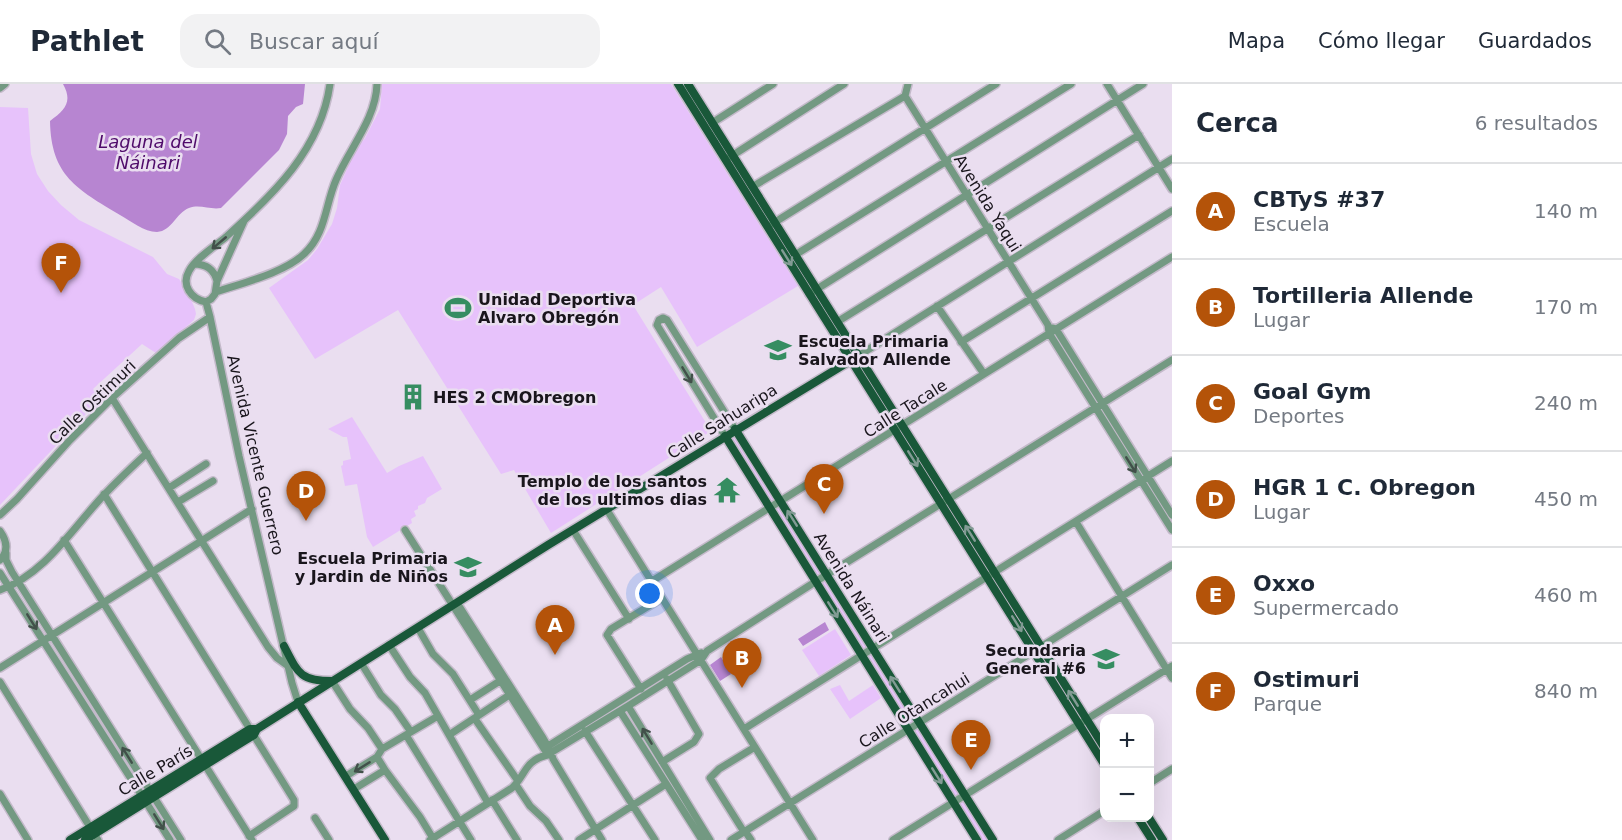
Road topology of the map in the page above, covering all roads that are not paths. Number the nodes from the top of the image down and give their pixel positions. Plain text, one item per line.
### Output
1 (5, 84) edge
2 (330, 84) edge
3 (377, 84) edge
4 (678, 84) edge
5 (773, 84) edge
6 (844, 84) edge
7 (908, 84) edge
8 (996, 84) edge
9 (1071, 84) edge
10 (1107, 84) edge
11 (1143, 84) edge
12 (690, 87) edge
13 (0, 88) edge
14 (905, 96) junction
15 (1117, 100) junction
16 (712, 123) junction
17 (926, 128) junction
18 (1139, 135) junction
19 (729, 157) junction
20 (1172, 159) edge
21 (946, 161) junction
22 (1158, 167) junction
23 (752, 187) junction
24 (1172, 189) edge
25 (968, 194) junction
26 (1172, 211) edge
27 (244, 221) junction
28 (771, 225) junction
29 (989, 228) junction
30 (795, 255) junction
31 (1172, 257) edge
32 (1009, 261) junction
33 (194, 264) junction
34 (217, 281) junction
35 (216, 292) junction
36 (813, 292) junction
37 (1032, 299) junction
38 (206, 302) junction
39 (937, 306) junction
40 (210, 317) junction
41 (837, 322) junction
42 (1053, 331) junction
43 (961, 342) junction
44 (854, 358) junction
45 (1172, 360) edge
46 (984, 375) junction
47 (112, 398) junction
48 (1099, 406) junction
49 (898, 428) junction
50 (735, 429) junction
51 (725, 436) junction
52 (147, 453) junction
53 (1172, 461) edge
54 (206, 464) dead end
55 (1144, 478) junction
56 (213, 481) dead end
57 (169, 488) junction
58 (104, 494) junction
59 (781, 501) junction
60 (178, 502) junction
61 (945, 502) junction
62 (769, 508) junction
63 (252, 510) junction
64 (607, 510) junction
65 (0, 515) edge
66 (1172, 515) edge
67 (1076, 522) junction
68 (405, 530) dead end
69 (573, 530) junction
70 (1172, 530) edge
71 (0, 531) edge
72 (64, 540) junction
73 (202, 540) junction
74 (6, 553) junction
75 (0, 560) edge
76 (1172, 565) edge
77 (153, 572) junction
78 (0, 573) edge
79 (827, 574) junction
80 (991, 575) junction
81 (18, 581) junction
82 (652, 581) junction
83 (815, 582) junction
84 (9, 586) junction
85 (0, 590) edge
86 (1121, 596) junction
87 (662, 598) junction
88 (103, 603) junction
89 (455, 604) junction
90 (629, 619) junction
91 (418, 628) junction
92 (53, 635) junction
93 (43, 641) junction
94 (389, 645) junction
95 (284, 646) junction
96 (873, 648) junction
97 (1037, 648) junction
98 (861, 656) junction
99 (699, 657) junction
100 (361, 663) junction
101 (289, 667) junction
102 (0, 668) edge
103 (1169, 668) edge
104 (665, 678) junction
105 (1172, 678) edge
106 (503, 679) junction
107 (332, 681) junction
108 (0, 682) edge
109 (640, 689) junction
110 (512, 694) junction
111 (470, 700) junction
112 (298, 702) junction
113 (628, 706) junction
114 (620, 711) junction
115 (438, 716) junction
116 (477, 717) junction
117 (920, 722) junction
118 (1083, 722) junction
119 (744, 729) junction
120 (908, 729) junction
121 (254, 731) junction
122 (585, 731) junction
123 (409, 733) junction
124 (449, 735) junction
125 (1100, 742) edge
126 (755, 747) junction
127 (382, 749) junction
128 (547, 753) junction
129 (1100, 756) edge
130 (377, 757) junction
131 (662, 762) junction
132 (203, 763) junction
133 (1172, 769) edge
134 (385, 770) junction
135 (346, 776) junction
136 (1154, 780) edge
137 (517, 783) junction
138 (666, 783) junction
139 (354, 789) junction
140 (0, 794) edge
141 (965, 795) junction
142 (148, 796) junction
143 (490, 802) junction
144 (953, 802) junction
145 (790, 803) junction
146 (632, 805) junction
147 (1100, 814) edge
148 (315, 818) dead end
149 (459, 822) junction
150 (1141, 822) edge
151 (1152, 822) edge
152 (320, 826) junction
153 (596, 830) junction
154 (745, 832) junction
155 (94, 834) edge
156 (250, 838) edge
157 (433, 839) edge
158 (28, 840) edge
159 (70, 840) edge
160 (85, 840) edge
161 (170, 840) edge
162 (180, 840) edge
163 (321, 840) edge
164 (329, 840) edge
165 (385, 840) edge
166 (471, 840) edge
167 (517, 840) edge
168 (559, 840) edge
169 (579, 840) edge
170 (602, 840) edge
171 (655, 840) edge
172 (702, 840) edge
173 (710, 840) edge
174 (731, 840) edge
175 (751, 840) edge
176 (813, 840) edge
177 (893, 840) edge
178 (977, 840) edge
179 (993, 840) edge
180 (1058, 840) edge
181 (1152, 840) edge
182 (1163, 840) edge

1 - 13 street
2 - 27 street
3 - 35 street
4 - 12 main road
5 - 16 street
6 - 19 street
7 - 14 street
8 - 17 street
9 - 21 street
10 - 15 street
11 - 15 street
12 - 16 main road
12 - 19 main road
14 - 17 street, Avenida Yaqui
14 - 23 street
15 - 18 street
15 - 25 street
16 - 19 main road
17 - 21 street, Avenida Yaqui
17 - 28 street
18 - 22 street
18 - 29 street
19 - 23 main road
19 - 28 main road
20 - 22 street, Calle Sahuaripa
21 - 25 street, Avenida Yaqui
21 - 30 street
22 - 24 street
22 - 32 street, Calle Sahuaripa
23 - 28 main road
25 - 29 street, Avenida Yaqui
25 - 36 street
26 - 37 street
27 -> 33 street
27 - 34 street
28 - 30 main road
28 -> 36 main road
29 - 32 street, Avenida Yaqui
29 - 41 street
30 - 36 main road
31 - 42 street, Calle Tacale
32 - 37 street, Avenida Yaqui
32 - 39 street, Calle Sahuaripa
33 - 34 street
33 - 38 street, Avenida Vicente Guerrero
34 - 35 street
35 - 38 street
36 - 41 main road
36 - 44 main road
37 - 42 street, Avenida Yaqui
37 - 43 street
38 - 40 street, Avenida Vicente Guerrero
39 - 43 street
39 - 44 street, Calle Sahuaripa
40 - 47 street, Calle Ostimuri
40 - 63 street, Avenida Vicente Guerrero
41 - 44 main road
42 - 46 street, Calle Tacale
42 - 48 street, Avenida Yaqui
43 - 46 street
44 - 49 main road
44 - 50 main road, Calle Sahuaripa
45 - 48 street
46 - 49 street, Calle Tacale
47 - 52 street
47 - 65 street, Calle Ostimuri
48 - 55 street, Avenida Yaqui
48 - 61 street
49 - 59 street, Calle Tacale
49 - 61 main road
50 - 51 main road, Calle Sahuaripa
50 -> 51 street, Avenida Náinari
50 - 59 main road, Avenida Náinari
51 - 62 main road, Avenida Náinari
51 - 64 main road, Calle Sahuaripa
52 - 57 street
52 - 58 street
53 - 55 street
54 - 57 street
55 - 66 street, Avenida Yaqui
55 - 67 street
55 - 70 street, Avenida Yaqui
56 - 60 street
57 - 60 street
58 - 72 street
58 - 77 street
59 - 62 street, Calle Tacale
79 -> 59 main road, Avenida Náinari
60 - 73 street
61 - 79 street
61 - 80 main road
62 - 82 street, Calle Tacale
62 - 83 main road, Avenida Náinari
63 - 73 street
63 - 95 street, Avenida Vicente Guerrero
64 - 69 main road, Calle Sahuaripa
64 - 82 street
67 - 80 street
67 - 86 street
68 - 89 street
69 - 89 main road, Calle Sahuaripa
69 - 90 street
71 - 74 street
72 - 81 street
72 - 88 street
73 - 77 street
73 - 101 street
74 - 75 street
74 - 81 street
76 - 86 street, Calle Otancahui
77 - 88 street
77 - 121 street
78 - 84 street
79 - 83 street
79 - 96 main road, Avenida Náinari
80 - 96 street
80 - 97 main road
81 - 84 street
81 - 92 street
82 - 87 street
83 -> 98 main road, Avenida Náinari
83 - 99 street
84 - 85 street
84 -> 93 street
86 - 97 street, Calle Otancahui
86 - 103 street
87 - 90 street
87 - 99 street
88 - 92 street
88 - 132 street
89 - 91 main road, Calle Sahuaripa
89 - 106 street
90 - 109 street
91 - 94 main road, Calle Sahuaripa
91 - 111 street
92 - 93 street
142 -> 92 street
93 - 102 street
93 - 142 street
94 - 100 main road, Calle Sahuaripa
94 - 115 street
95 - 101 street, Avenida Vicente Guerrero
95 - 107 main road
96 - 98 street
117 -> 96 main road, Avenida Náinari
97 - 117 street, Calle Otancahui
97 - 118 main road
98 - 119 street
98 - 120 main road, Avenida Náinari
99 - 104 street
99 - 119 street
100 - 107 main road, Calle Sahuaripa
100 - 123 street
101 - 112 street, Avenida Vicente Guerrero
103 - 105 street
103 - 118 street
104 - 109 street
104 - 113 street
104 - 131 street
106 - 110 street
106 - 111 street
107 - 112 main road, Calle Sahuaripa
107 - 127 street
108 - 155 street
109 - 128 street
110 - 116 street
110 - 128 street
111 - 116 street
112 - 121 main road, Calle París
112 - 135 main road, Avenida Vicente Guerrero
113 - 114 street
131 -> 113 street
114 - 122 street
114 - 138 street
115 - 123 street
115 - 124 street
116 - 124 street
116 - 137 street
117 - 120 street, Calle Otancahui
117 - 141 main road, Avenida Náinari
118 - 125 main road
118 - 129 main road
118 - 141 street
119 - 126 street
120 -> 144 main road, Avenida Náinari
120 - 145 street, Calle Otancahui
121 - 132 main road, Calle París
121 - 156 street
122 - 128 street
122 - 146 street
123 - 127 street
123 - 149 street
124 - 143 street
126 - 145 street
126 - 154 street
127 - 130 street
128 - 137 street
128 - 153 street
130 - 134 street
130 -> 135 street
131 - 173 street
132 - 142 main road, Calle París
132 - 156 street
133 - 136 street
134 - 139 street
134 - 157 street
135 - 139 main road, Avenida Vicente Guerrero
137 - 143 street
137 - 168 street
138 - 146 street
138 - 172 street
139 - 165 main road, Avenida Vicente Guerrero
140 - 158 street
141 - 144 street
141 - 179 main road, Avenida Náinari
142 - 155 main road, Calle París
142 -> 161 street
142 - 162 street
143 - 149 street
143 - 167 street
144 - 177 street
144 - 178 main road, Avenida Náinari
145 - 154 street, Calle Otancahui
145 - 176 street
146 - 153 street
146 - 171 street
147 - 180 street
148 - 152 street
149 - 157 street
149 - 166 street
150 - 181 main road
151 - 182 main road
152 - 163 street
152 - 164 street
153 - 169 street
153 - 170 street
154 - 174 street, Calle Otancahui
154 - 175 street
155 - 159 main road, Calle París
155 - 160 main road, Calle París

